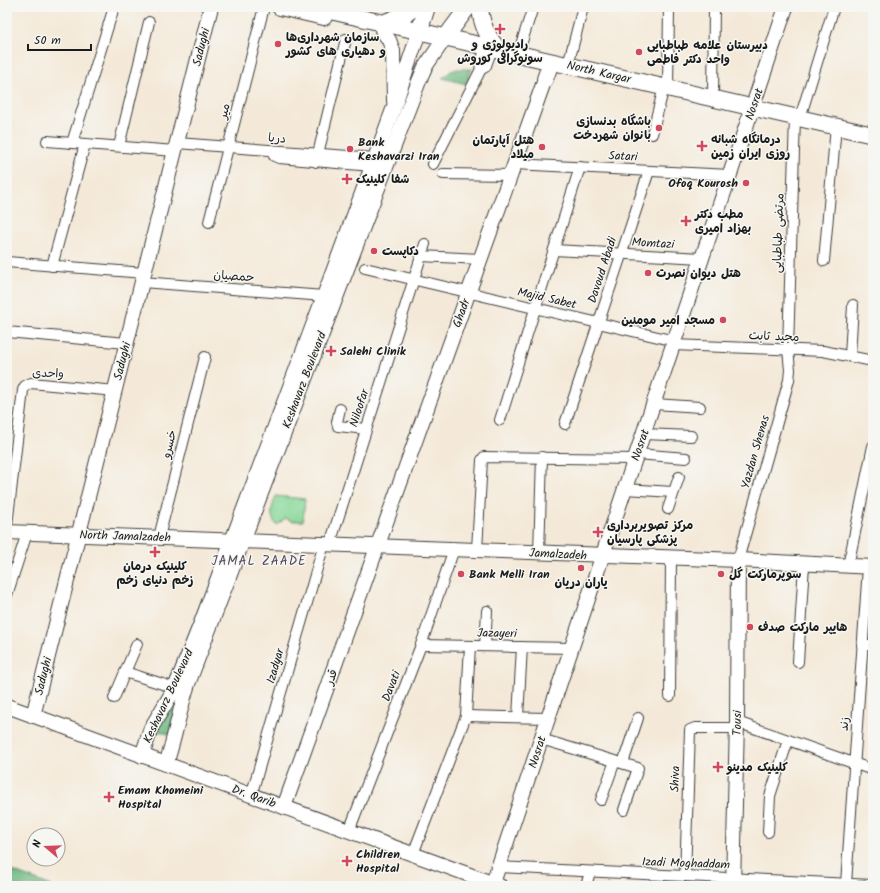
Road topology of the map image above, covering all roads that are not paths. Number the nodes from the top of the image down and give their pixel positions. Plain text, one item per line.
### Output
1 (114, 7) edge
2 (211, 7) edge
3 (264, 7) edge
4 (280, 7) edge
5 (313, 7) edge
6 (415, 7) edge
7 (427, 7) edge
8 (468, 7) edge
9 (480, 7) edge
10 (533, 7) edge
11 (583, 7) edge
12 (668, 7) edge
13 (714, 7) edge
14 (786, 7) edge
15 (834, 7) edge
16 (149, 22) dead end
17 (382, 27) junction
18 (419, 35) junction
19 (445, 38) junction
20 (346, 39) dead end
21 (494, 49) junction
22 (518, 54) junction
23 (551, 62) junction
24 (483, 65) joint
25 (568, 66) junction
26 (545, 79) joint
27 (666, 88) junction
28 (713, 98) junction
29 (394, 107) junction
30 (751, 114) junction
31 (797, 118) junction
32 (836, 126) junction
33 (652, 134) dead end
34 (873, 135) edge
35 (47, 141) dead end
36 (72, 143) junction
37 (85, 144) junction
38 (119, 146) junction
39 (176, 147) junction
40 (228, 147) junction
41 (317, 158) junction
42 (373, 162) junction
43 (433, 164) dead end
44 (580, 167) junction
45 (512, 169) junction
46 (649, 171) junction
47 (443, 174) dead end
48 (730, 175) junction
49 (209, 222) dead end
50 (425, 244) dead end
51 (554, 250) junction
52 (621, 254) junction
53 (421, 256) junction
54 (480, 258) junction
55 (702, 258) junction
56 (824, 261) dead end
57 (7, 262) edge
58 (52, 266) junction
59 (365, 268) dead end
60 (143, 277) junction
61 (414, 280) junction
62 (468, 292) junction
63 (324, 296) junction
64 (853, 305) dead end
65 (536, 308) junction
66 (598, 323) junction
67 (7, 332) edge
68 (126, 343) junction
69 (674, 343) junction
70 (788, 349) junction
71 (850, 356) junction
72 (205, 357) dead end
73 (873, 361) edge
74 (114, 391) junction
75 (654, 404) junction
76 (700, 407) dead end
77 (340, 408) dead end
78 (500, 420) dead end
79 (565, 424) dead end
80 (366, 429) junction
81 (644, 434) junction
82 (691, 436) dead end
83 (873, 446) edge
84 (636, 457) junction
85 (542, 458) junction
86 (686, 458) dead end
87 (678, 477) dead end
88 (625, 489) junction
89 (673, 492) junction
90 (668, 509) dead end
91 (7, 525) edge
92 (7, 532) edge
93 (27, 533) junction
94 (78, 535) junction
95 (159, 537) junction
96 (237, 540) junction
97 (327, 544) junction
98 (378, 546) junction
99 (454, 549) junction
100 (477, 550) junction
101 (539, 553) junction
102 (603, 556) junction
103 (671, 558) junction
104 (738, 560) junction
105 (804, 564) junction
106 (848, 566) junction
107 (870, 567) edge
108 (7, 595) edge
109 (487, 611) dead end
110 (137, 644) dead end
111 (421, 644) junction
112 (862, 645) junction
113 (873, 645) edge
114 (470, 646) junction
115 (486, 646) junction
116 (522, 647) junction
117 (572, 648) junction
118 (798, 662) dead end
119 (125, 672) junction
120 (175, 688) junction
121 (670, 696) dead end
122 (114, 698) dead end
123 (7, 706) edge
124 (33, 716) junction
125 (466, 716) junction
126 (518, 717) junction
127 (548, 718) junction
128 (638, 718) dead end
129 (737, 725) junction
130 (541, 739) junction
131 (788, 740) junction
132 (142, 756) junction
133 (619, 762) junction
134 (854, 763) junction
135 (166, 764) junction
136 (873, 770) edge
137 (251, 796) junction
138 (601, 800) dead end
139 (284, 807) junction
140 (624, 810) dead end
141 (349, 831) junction
142 (768, 832) dead end
143 (413, 854) junction
144 (499, 867) junction
145 (590, 872) junction
146 (670, 875) junction
147 (685, 876) junction
148 (733, 882) edge
149 (827, 884) edge
150 (846, 884) junction
151 (495, 885) edge
152 (873, 885) edge
153 (586, 886) edge
154 (667, 886) edge

1 - 36 street
2 - 39 main road, Sadughi
3 - 40 street, میر
4 - 17 main road
5 - 17 main road
6 - 17 main road
7 - 18 main road, Keshavarz Boulevard
8 - 19 main road, Keshavarz Boulevard
9 - 21 main road
10 - 22 street
11 - 25 street
12 - 27 street
13 - 28 street
14 - 30 main road, Nosrat
15 - 31 street, مرتضی طباطبایی
16 - 38 street
17 - 18 main road, North Kargar
17 - 29 main road
18 - 19 main road, North Kargar
18 - 29 main road, Keshavarz Boulevard
19 - 21 main road, North Kargar
19 - 96 main road, Keshavarz Boulevard
20 - 41 street
21 - 22 main road, North Kargar
21 - 24 main road
22 - 23 main road, North Kargar
23 - 25 main road, North Kargar
23 - 26 main road
24 - 43 street
25 - 27 main road, North Kargar
26 - 45 main road, Ghadr
27 - 28 main road, North Kargar
27 - 33 street
28 - 30 main road, North Kargar
29 - 42 main road, Keshavarz Boulevard
30 - 31 main road, North Kargar
30 - 48 main road, Nosrat
31 - 32 main road, North Kargar
31 - 70 street, مرتضی طباطبایی
32 - 34 main road, North Kargar
32 - 56 street
35 - 36 street, دریا
36 - 37 street, دریا
37 - 38 street, دریا
37 - 58 street
38 - 39 street, دریا
39 - 40 street, دریا
39 - 60 main road, Sadughi
40 - 41 street, دریا
40 - 49 street, میر
41 - 42 street, دریا
42 - 63 main road, Keshavarz Boulevard
44 - 45 street, Satari
44 - 46 street, Satari
44 - 51 street
45 - 47 street, Satari
45 - 54 main road, Ghadr
46 - 48 street, Satari
46 - 52 street, Davoud Abadi
48 - 55 main road, Nosrat
50 - 53 street, Niloofar
51 - 52 street, Momtazi
51 - 65 street
52 - 55 street, Momtazi
52 - 66 street, Davoud Abadi
53 - 54 street
53 - 61 street, Niloofar
54 - 62 main road, Ghadr
55 - 69 main road, Nosrat
57 - 58 street, حمصیان
58 - 60 street, حمصیان
59 - 61 street, Majid Sabet
60 - 63 street, حمصیان
60 - 68 main road, Sadughi
61 - 62 street, Majid Sabet
61 - 80 street, Niloofar
62 - 65 street, Majid Sabet
62 - 98 main road, Ghadr
63 - 96 main road, Keshavarz Boulevard
64 - 71 street
65 - 66 street, Majid Sabet
65 - 78 street
66 - 69 street, Majid Sabet
66 - 79 street, Davoud Abadi
67 - 68 street
68 - 74 main road, Sadughi
69 - 70 street, مجید ثابت
69 - 75 main road, Nosrat
70 - 71 street, مجید ثابت
70 - 104 street, Yazdan Shenas
71 - 73 street, مجید ثابت
72 - 95 street, خسرو
74 - 91 street, واحدی
74 - 94 main road, Sadughi
75 - 76 street
75 - 81 main road, Nosrat
77 - 80 street
80 - 97 street, Niloofar
81 - 82 street
81 - 84 main road, Nosrat
83 - 106 street
84 - 85 street
84 - 86 street
84 - 88 main road, Nosrat
85 - 100 street
85 - 101 street
87 - 89 street
88 - 89 street
88 - 102 main road, Nosrat
89 - 90 street
92 - 93 main road, North Jamalzadeh
93 - 94 main road, North Jamalzadeh
93 - 108 street
94 - 95 main road, North Jamalzadeh
94 - 124 main road, Sadughi
95 - 96 main road, North Jamalzadeh
96 - 97 main road, Jamalzadeh
96 - 120 main road, Keshavarz Boulevard
96 - 135 main road, Keshavarz Boulevard
97 - 98 main road, Jamalzadeh
97 - 137 street, Izadyar
98 - 99 main road, Jamalzadeh
98 - 139 main road, قدر
99 - 100 main road, Jamalzadeh
99 - 111 street, Davati
100 - 101 main road, Jamalzadeh
101 - 102 main road, Jamalzadeh
102 - 103 main road, Jamalzadeh
102 - 117 main road, Nosrat
103 - 104 main road, Jamalzadeh
103 - 121 street
104 - 105 main road, Jamalzadeh
104 - 129 main road, Tousi
105 - 106 main road, Jamalzadeh
105 - 118 street
106 - 107 main road, Jamalzadeh
107 - 112 street, زند
109 - 115 street
110 - 119 street
111 - 114 street, Jazayeri
111 - 141 street, Davati
112 - 113 street
112 - 134 street, زند
114 - 115 street, Jazayeri
114 - 125 street
115 - 116 street, Jazayeri
116 - 117 street, Jazayeri
116 - 126 street
117 - 127 main road, Nosrat
119 - 120 street
119 - 122 street
120 - 132 main road, Keshavarz Boulevard
123 - 124 main road, Dr. Qarib
124 - 132 main road, Dr. Qarib
125 - 126 street
125 - 143 street
126 - 127 street
127 - 130 main road, Nosrat
128 - 133 street
129 - 131 street
129 - 147 street, Shiva
129 - 148 main road, Tousi
130 - 133 street
130 - 144 main road, Nosrat
131 - 134 street
131 - 142 street
132 - 135 main road, Dr. Qarib
133 - 138 street
133 - 140 street
134 - 136 street
134 - 150 street, زند
135 - 137 main road, Dr. Qarib
137 - 139 main road, Dr. Qarib
139 - 141 main road, Dr. Qarib
141 - 143 main road, Dr. Qarib
143 - 151 main road, Dr. Qarib
144 - 145 street, Izadi Moghaddam
144 - 151 main road, Nosrat
145 - 146 street, Izadi Moghaddam
145 - 153 street
146 - 147 street, Izadi Moghaddam
146 - 154 street
147 - 148 street, Izadi Moghaddam
148 - 149 street, Izadi Moghaddam
149 - 150 street, Izadi Moghaddam
150 - 152 street, Izadi Moghaddam

